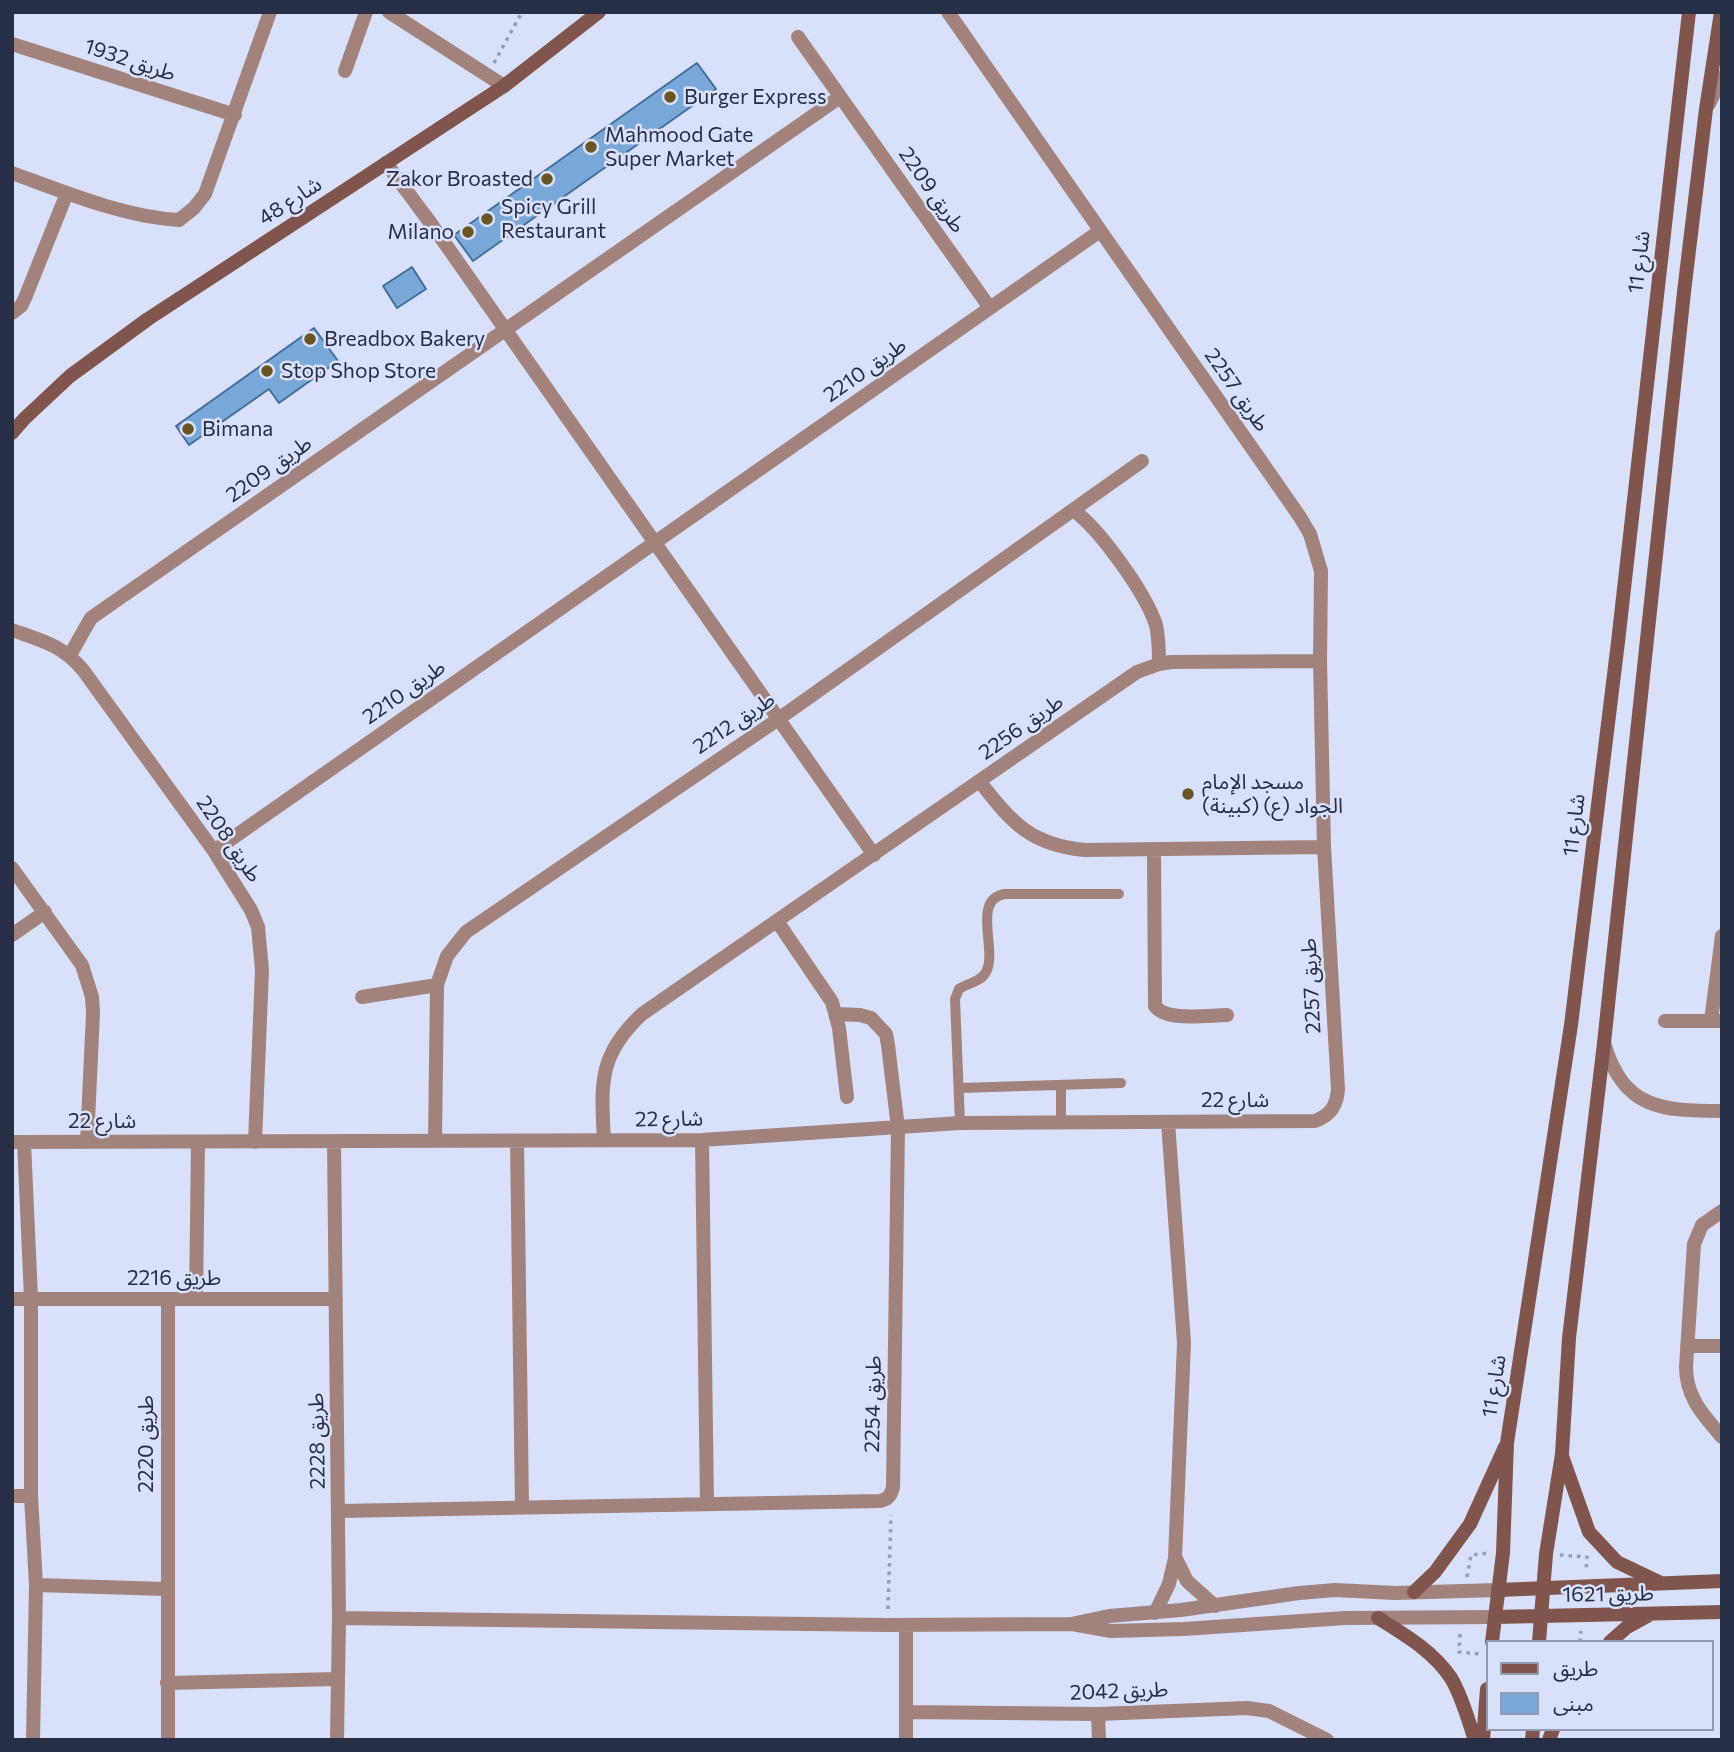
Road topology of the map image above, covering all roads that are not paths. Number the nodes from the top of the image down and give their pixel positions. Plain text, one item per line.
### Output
1 (270, 12) edge
2 (366, 12) edge
3 (389, 12) edge
4 (599, 12) edge
5 (948, 12) edge
6 (1689, 12) edge
7 (1721, 12) edge
8 (798, 37) dead end
9 (12, 44) edge
10 (345, 71) dead end
11 (1722, 78) edge
12 (504, 86) junction
13 (840, 97) junction
14 (1706, 109) junction
15 (235, 115) junction
16 (386, 163) junction
17 (12, 173) edge
18 (67, 193) junction
19 (1100, 231) junction
20 (990, 308) junction
21 (12, 313) edge
22 (505, 330) junction
23 (18, 417) edge
24 (12, 433) edge
25 (1142, 461) dead end
26 (1073, 510) junction
27 (653, 543) junction
28 (12, 630) edge
29 (70, 655) junction
30 (1320, 661) junction
31 (1159, 664) junction
32 (777, 720) junction
33 (979, 782) junction
34 (1324, 847) junction
35 (1154, 849) junction
36 (214, 851) junction
37 (874, 855) junction
38 (12, 868) edge
39 (1119, 894) dead end
40 (45, 912) junction
41 (777, 921) junction
42 (12, 935) edge
43 (1722, 936) edge
44 (437, 985) junction
45 (362, 998) dead end
46 (837, 1014) junction
47 (1227, 1015) dead end
48 (1665, 1021) dead end
49 (1716, 1021) edge
50 (1604, 1043) junction
51 (1121, 1083) dead end
52 (1061, 1085) junction
53 (960, 1088) junction
54 (847, 1097) dead end
55 (1722, 1111) edge
56 (1325, 1117) joint
57 (1061, 1122) junction
58 (1168, 1122) junction
59 (960, 1123) junction
60 (898, 1128) junction
61 (604, 1140) junction
62 (702, 1140) junction
63 (435, 1141) junction
64 (517, 1141) junction
65 (18, 1142) edge
66 (87, 1142) junction
67 (198, 1142) junction
68 (255, 1142) junction
69 (334, 1142) junction
70 (1722, 1210) edge
71 (31, 1298) junction
72 (197, 1298) junction
73 (12, 1299) edge
74 (168, 1299) junction
75 (336, 1299) junction
76 (1687, 1346) junction
77 (1722, 1346) edge
78 (1722, 1437) edge
79 (1507, 1443) junction
80 (1562, 1454) junction
81 (12, 1496) edge
82 (30, 1496) junction
83 (707, 1504) junction
84 (522, 1507) junction
85 (339, 1511) junction
86 (1175, 1558) junction
87 (1722, 1581) edge
88 (1660, 1583) junction
89 (36, 1586) junction
90 (1544, 1588) junction
91 (166, 1589) junction
92 (1498, 1590) junction
93 (1414, 1592) junction
94 (1214, 1606) junction
95 (1722, 1612) edge
96 (1155, 1613) junction
97 (1650, 1614) junction
98 (1496, 1616) junction
99 (1541, 1616) junction
100 (339, 1618) junction
101 (1378, 1618) junction
102 (1071, 1624) junction
103 (906, 1625) junction
104 (1492, 1640) edge
105 (1539, 1640) edge
106 (1611, 1640) edge
107 (338, 1679) junction
108 (167, 1683) junction
109 (1486, 1702) edge
110 (906, 1713) junction
111 (1098, 1714) junction
112 (33, 1740) edge
113 (168, 1740) edge
114 (337, 1740) edge
115 (906, 1740) edge
116 (1099, 1740) edge
117 (1327, 1740) edge
118 (1475, 1740) edge
119 (1483, 1740) edge

1 - 15 street
2 - 10 street
3 - 12 street
4 - 12 street, شارع 48
5 - 19 street, طريق 2257
6 - 79 street, شارع 11
7 - 14 street
8 - 13 street, طريق 2209
9 - 15 street, طريق 1932
11 - 14 street
12 - 16 street, شارع 48
13 - 20 street, طريق 2209
13 - 22 street, طريق 2209
14 - 50 street
15 - 18 street
16 - 22 street
16 - 23 street, شارع 48
17 - 18 street
18 - 21 street
19 - 20 street, طريق 2210
19 - 30 street, طريق 2257
20 - 27 street, طريق 2210
22 - 27 street
22 - 29 street, طريق 2209
23 - 24 street, شارع 48
25 - 26 street, طريق 2212
26 - 31 street
26 - 32 street, طريق 2212
27 - 32 street
27 - 36 street, طريق 2210
28 - 29 street, طريق 2208
29 - 36 street, طريق 2208
30 - 31 street, طريق 2256
30 - 34 street, طريق 2257
31 - 33 street, طريق 2256
32 - 37 street
32 - 44 street, طريق 2212
33 - 35 street
33 - 37 street, طريق 2256
34 - 35 street
34 - 56 street, طريق 2257
35 - 47 street
36 - 68 street, طريق 2208
37 - 41 street, طريق 2256
38 - 40 street
39 - 53 lane
40 - 42 street
40 - 66 street
41 - 46 street
41 - 61 street, طريق 2256
43 - 49 street
44 - 45 street
44 - 63 street, طريق 2212
46 - 54 street
46 - 60 street
48 - 49 street
50 - 55 street
50 - 80 street
51 - 52 lane
52 - 53 lane
52 - 57 lane
53 - 59 lane
56 - 58 street, شارع 22
57 - 58 street, شارع 22
57 - 59 street, شارع 22
58 - 86 street
59 - 60 street, شارع 22
60 - 62 street, شارع 22
60 - 83 street, طريق 2254
61 - 62 street, شارع 22
61 - 64 street, شارع 22
62 - 83 street
63 - 64 street, شارع 22
63 - 69 street, شارع 22
64 - 84 street
65 - 66 street, شارع 22
65 - 71 street
66 - 67 street, شارع 22
67 - 68 street, شارع 22
67 - 72 street
68 - 69 street, شارع 22
69 - 75 street, طريق 2228
70 - 76 street
71 - 73 street, طريق 2216
71 - 74 street, طريق 2216
71 - 82 street
72 - 74 street, طريق 2216
72 - 75 street, طريق 2216
74 - 91 street, طريق 2220
75 - 85 street, طريق 2228
76 - 77 street
76 - 78 street
79 - 92 street, شارع 11
79 - 93 street
80 - 88 street
80 - 90 street
81 - 82 street
82 - 89 street
83 - 84 street
84 - 85 street
85 - 100 street, طريق 2228
86 - 94 street
86 - 96 street
87 - 88 street, طريق 1621
88 - 90 street, طريق 1621
89 - 91 street
89 - 112 street
90 - 92 street, طريق 1621
90 - 99 street
91 - 108 street, طريق 2220
92 - 93 street
92 - 98 street, شارع 11
93 - 94 street
94 - 96 street
95 - 97 street, طريق 1621
96 - 102 street
97 - 99 street, طريق 1621
97 - 106 street
98 - 99 street, طريق 1621
98 - 101 street
98 - 104 street, شارع 11
99 - 105 street
100 - 103 street
100 - 107 street, طريق 2228
101 - 102 street
101 - 118 street
102 - 103 street
103 - 110 street
107 - 108 street
107 - 114 street, طريق 2228
108 - 113 street, طريق 2220
109 - 119 street
110 - 111 street, طريق 2042
110 - 115 street
111 - 116 street
111 - 117 street, طريق 2042

